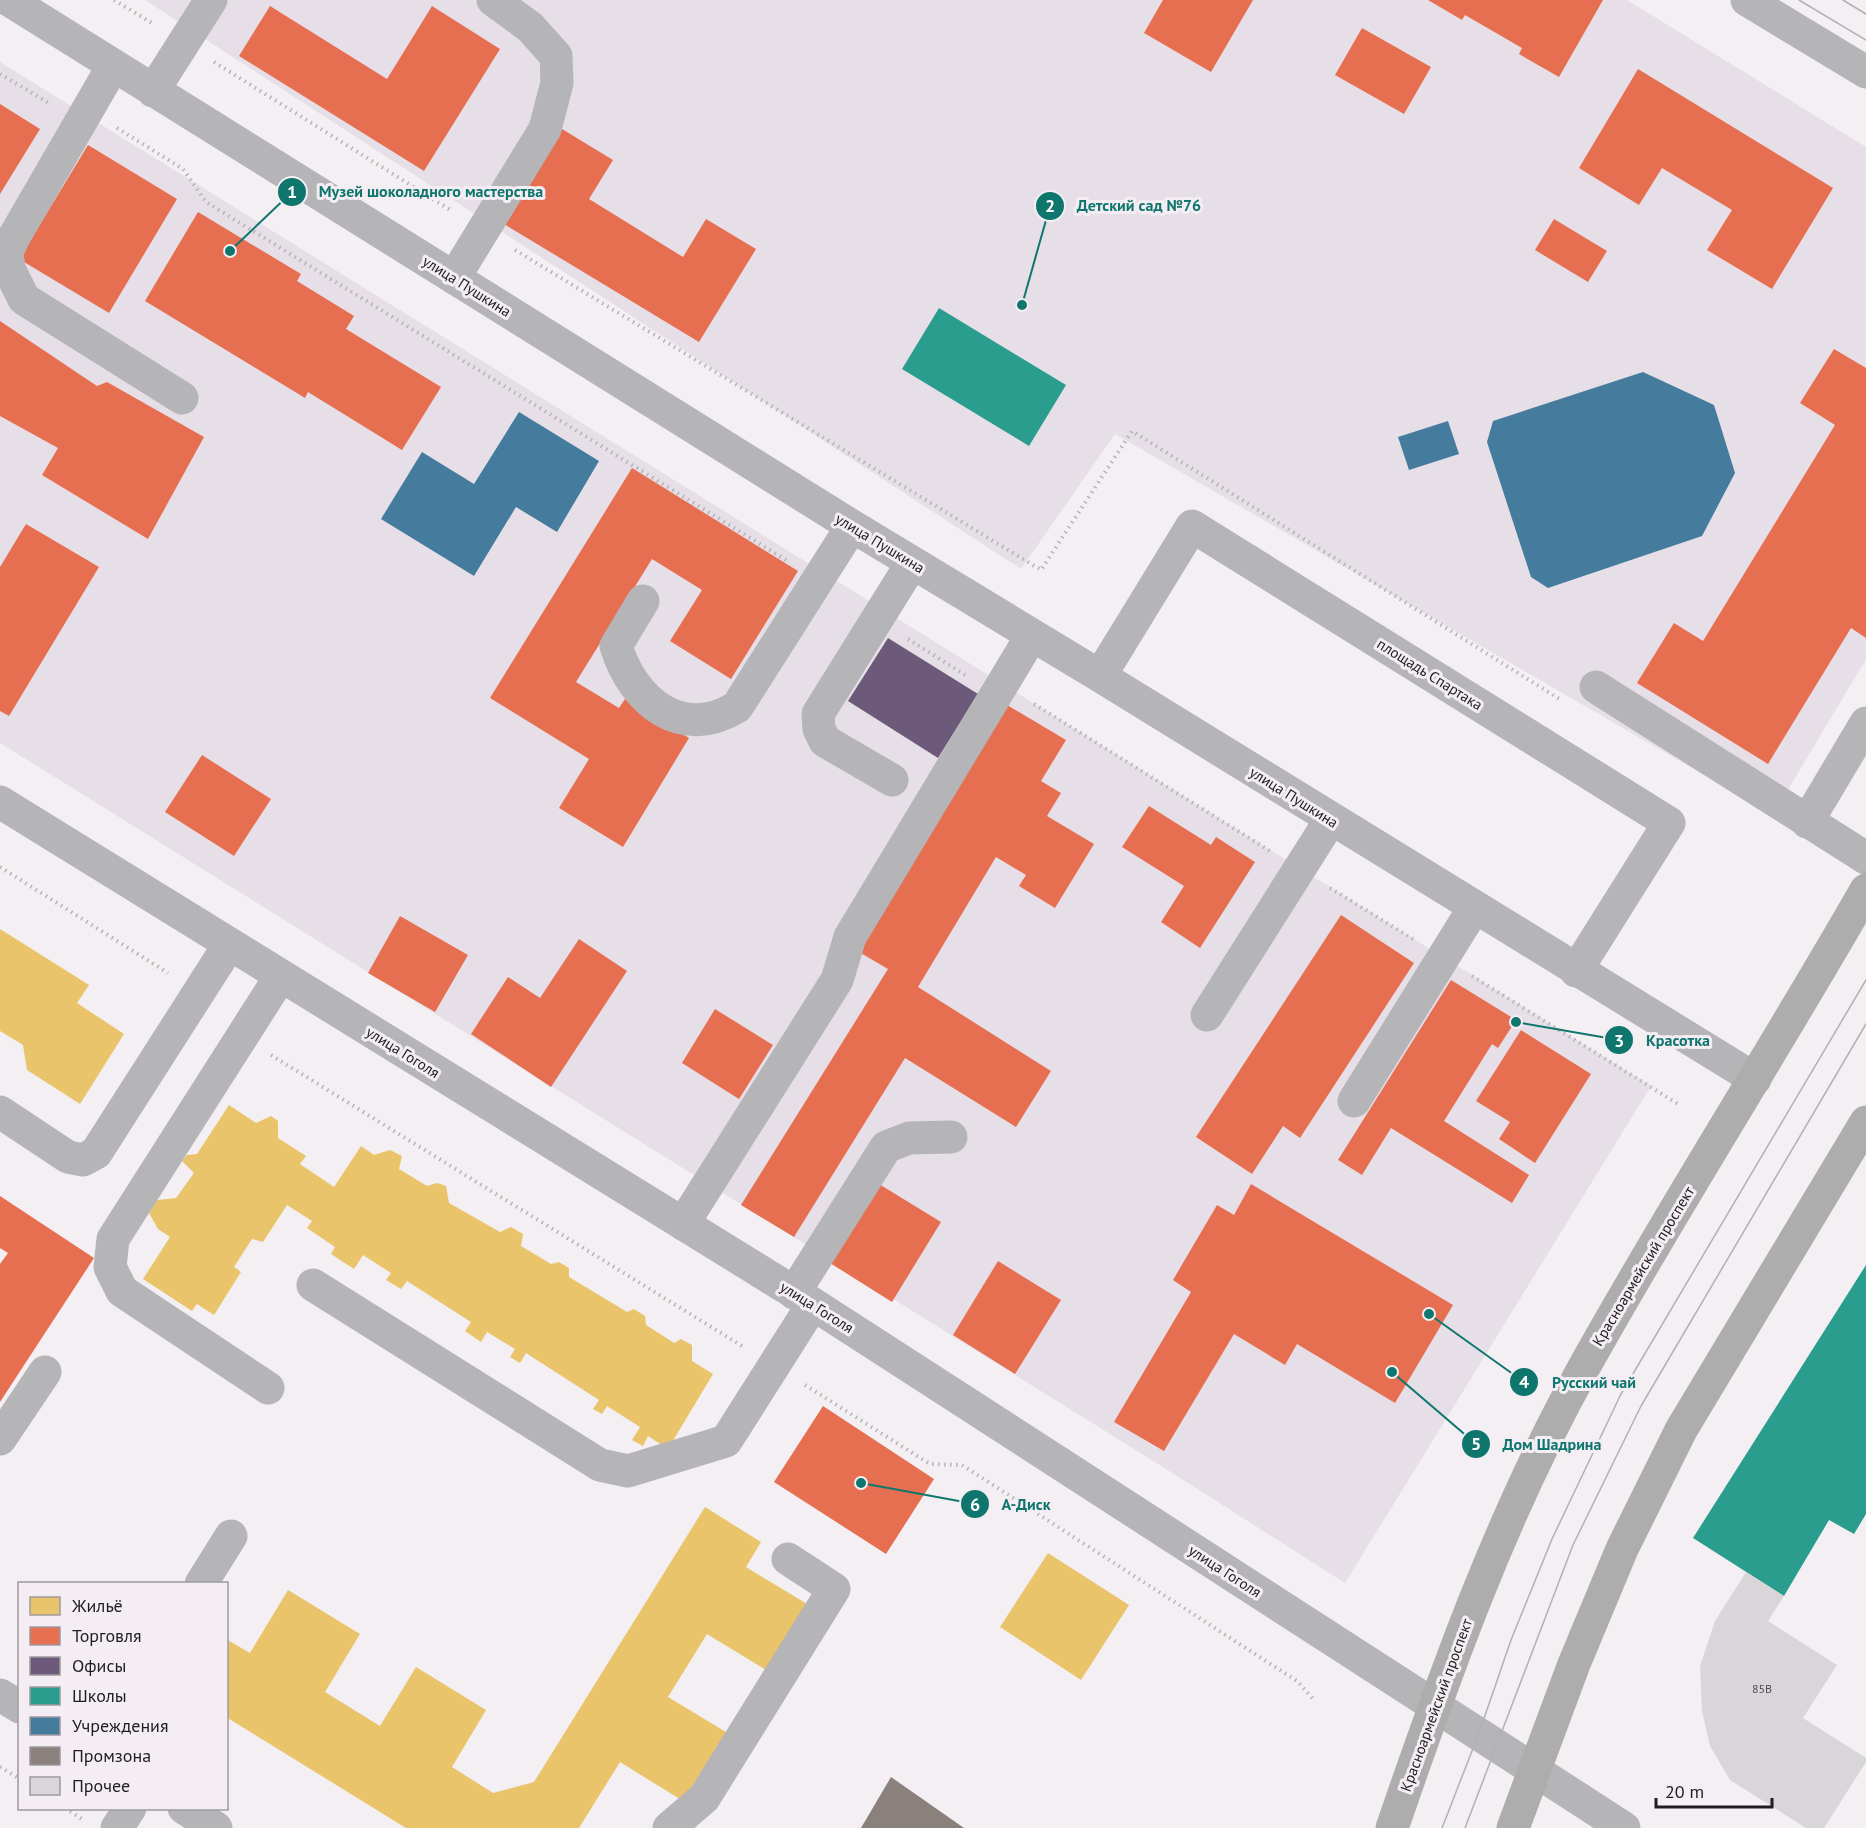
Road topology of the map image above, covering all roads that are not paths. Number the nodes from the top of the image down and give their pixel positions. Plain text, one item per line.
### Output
1 (9, 0) edge
2 (211, 0) edge
3 (493, 0) edge
4 (1747, 0) edge
5 (113, 66) junction
6 (1866, 72) edge
7 (153, 91) junction
8 (454, 278) junction
9 (182, 398) dead end
10 (852, 526) junction
11 (912, 563) junction
12 (643, 601) dead end
13 (1032, 635) junction
14 (1100, 676) junction
15 (1596, 687) road end
16 (1866, 723) edge
17 (892, 780) dead end
18 (0, 802) edge
19 (1331, 819) junction
20 (1807, 822) junction
21 (1866, 858) edge
22 (1866, 890) edge
23 (1474, 908) junction
24 (229, 945) junction
25 (1576, 970) junction
26 (280, 977) junction
27 (1207, 1015) dead end
28 (1755, 1079) junction
29 (1354, 1101) dead end
30 (0, 1112) edge
31 (951, 1137) dead end
32 (1862, 1138) edge
33 (683, 1224) junction
34 (313, 1285) dead end
35 (804, 1299) junction
36 (45, 1372) dead end
37 (268, 1388) dead end
38 (0, 1439) edge
39 (231, 1536) dead end
40 (788, 1559) dead end
41 (202, 1582) edge
42 (0, 1695) edge
43 (1435, 1704) junction
44 (18, 1706) edge
45 (1533, 1769) junction
46 (129, 1810) edge
47 (186, 1810) edge
48 (117, 1828) edge
49 (216, 1828) edge
50 (669, 1828) edge
51 (1392, 1828) edge
52 (1513, 1828) edge
53 (1624, 1828) edge

1 - 5 street, улица Пушкина
2 - 7 street
3 - 8 street
4 - 6 street
5 - 7 street, улица Пушкина
5 - 9 street
7 - 8 street, улица Пушкина
8 - 10 street, улица Пушкина
10 - 11 street, улица Пушкина
10 - 12 street
11 - 13 street, улица Пушкина
11 - 17 street
13 - 14 street, улица Пушкина
13 - 33 street
14 - 19 street, улица Пушкина
14 - 25 street, площадь Спартака
15 - 20 street
16 - 20 street
18 - 24 street, улица Гоголя
19 - 23 street, улица Пушкина
19 - 27 street
20 - 21 street
22 - 28 main road, Красноармейский проспект
23 - 25 street, улица Пушкина
23 - 29 street
24 - 26 street, улица Гоголя
24 - 30 street
25 - 28 street, улица Пушкина
26 - 33 street, улица Гоголя
26 - 37 street
28 - 43 main road, Красноармейский проспект
31 - 35 street
32 - 45 main road
33 - 35 street, улица Гоголя
34 - 35 street
35 - 43 street, улица Гоголя
36 - 38 street
39 - 41 street
40 - 50 street
42 - 44 street
43 - 45 street, улица Гоголя
43 - 51 main road, Красноармейский проспект
45 - 52 main road
45 - 53 street, улица Гоголя
46 - 48 street
47 - 49 street

